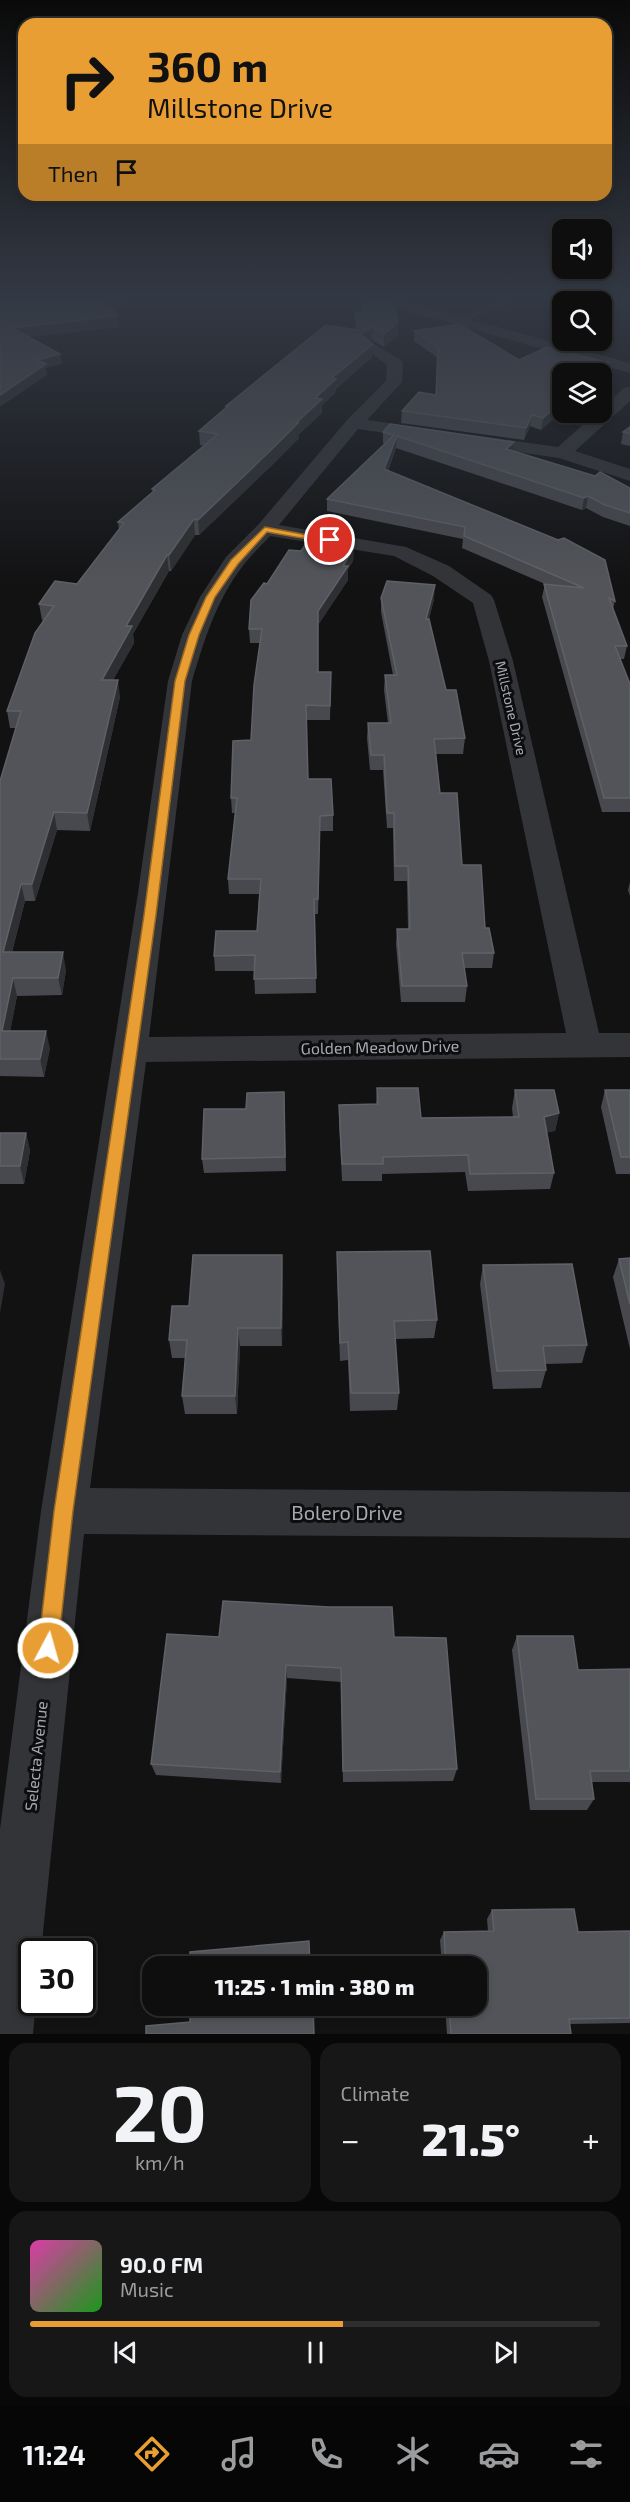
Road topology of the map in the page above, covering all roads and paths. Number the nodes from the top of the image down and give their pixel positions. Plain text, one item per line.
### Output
1 (382, 394) edge
2 (628, 394) edge
3 (354, 423) junction
4 (562, 453) junction
5 (630, 475) edge
6 (265, 529) junction
7 (585, 1045) junction
8 (630, 1045) edge
9 (131, 1050) junction
10 (64, 1511) junction
11 (630, 1515) edge
12 (3, 2034) edge

1 - 3 street, Selecta Avenue
2 - 4 street
3 - 4 street
3 - 6 street, Selecta Avenue
4 - 5 street
6 - 7 street, Millstone Drive
6 - 9 street, Selecta Avenue
7 - 8 street, Golden Meadow Drive
7 - 9 street, Golden Meadow Drive
9 - 10 street, Selecta Avenue
10 - 11 street, Bolero Drive
10 - 12 street, Selecta Avenue

